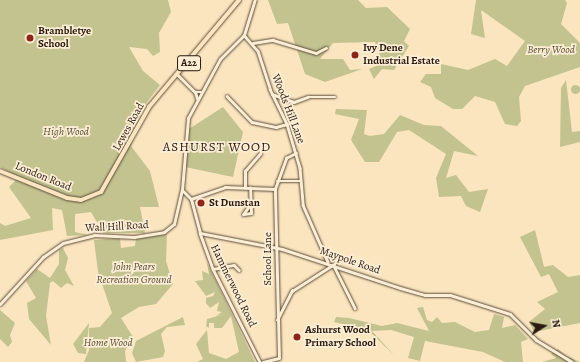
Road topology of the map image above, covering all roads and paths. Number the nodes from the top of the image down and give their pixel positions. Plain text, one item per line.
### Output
1 (239, 0) edge
2 (255, 0) edge
3 (244, 35) junction
4 (253, 43) junction
5 (326, 48) dead end
6 (178, 75) junction
7 (195, 92) junction
8 (201, 92) junction
9 (272, 94) junction
10 (227, 96) dead end
11 (335, 97) dead end
12 (197, 99) junction
13 (287, 124) junction
14 (296, 153) junction
15 (260, 154) dead end
16 (0, 171) edge
17 (277, 181) junction
18 (301, 181) junction
19 (245, 188) junction
20 (250, 188) junction
21 (275, 188) junction
22 (182, 190) junction
23 (101, 192) joint
24 (191, 199) junction
25 (249, 208) dead end
26 (200, 233) junction
27 (275, 248) junction
28 (328, 262) junction
29 (334, 265) junction
30 (213, 269) junction
31 (239, 270) dead end
32 (0, 304) edge
33 (355, 308) dead end
34 (277, 321) junction
35 (260, 362) edge
36 (263, 362) edge
37 (572, 362) edge

1 - 6 highway, Lewes Road / A22
2 - 3 street
3 - 4 street, Woods Hill Lane
3 - 8 street
4 - 5 street
4 - 9 street, Woods Hill Lane
6 - 7 street
6 - 23 highway, Lewes Road / A22
7 - 8 street
7 - 12 street
8 - 12 street
9 - 11 street
9 - 13 street, Woods Hill Lane
10 - 13 street
12 - 22 street
13 - 14 street, Woods Hill Lane
14 - 17 street, School Lane
14 - 18 street, Woods Hill Lane
15 - 19 street
16 - 23 highway, London Road / A22
17 - 18 street
17 - 21 street, School Lane
18 - 28 street, Woods Hill Lane
19 - 20 street
19 - 24 street
20 - 21 street
20 - 25 street
21 - 27 street, School Lane
22 - 24 street
22 - 32 street, Wall Hill Road
24 - 26 street, Hammerwood Road
26 - 27 street, Maypole Road
26 - 30 street, Hammerwood Road
27 - 28 street, Maypole Road
27 - 34 street, School Lane
28 - 29 street, Maypole Road
29 - 33 street
29 - 34 street
29 - 37 street, Maypole Road
30 - 31 street
30 - 35 street, Hammerwood Road
34 - 36 street, School Lane

